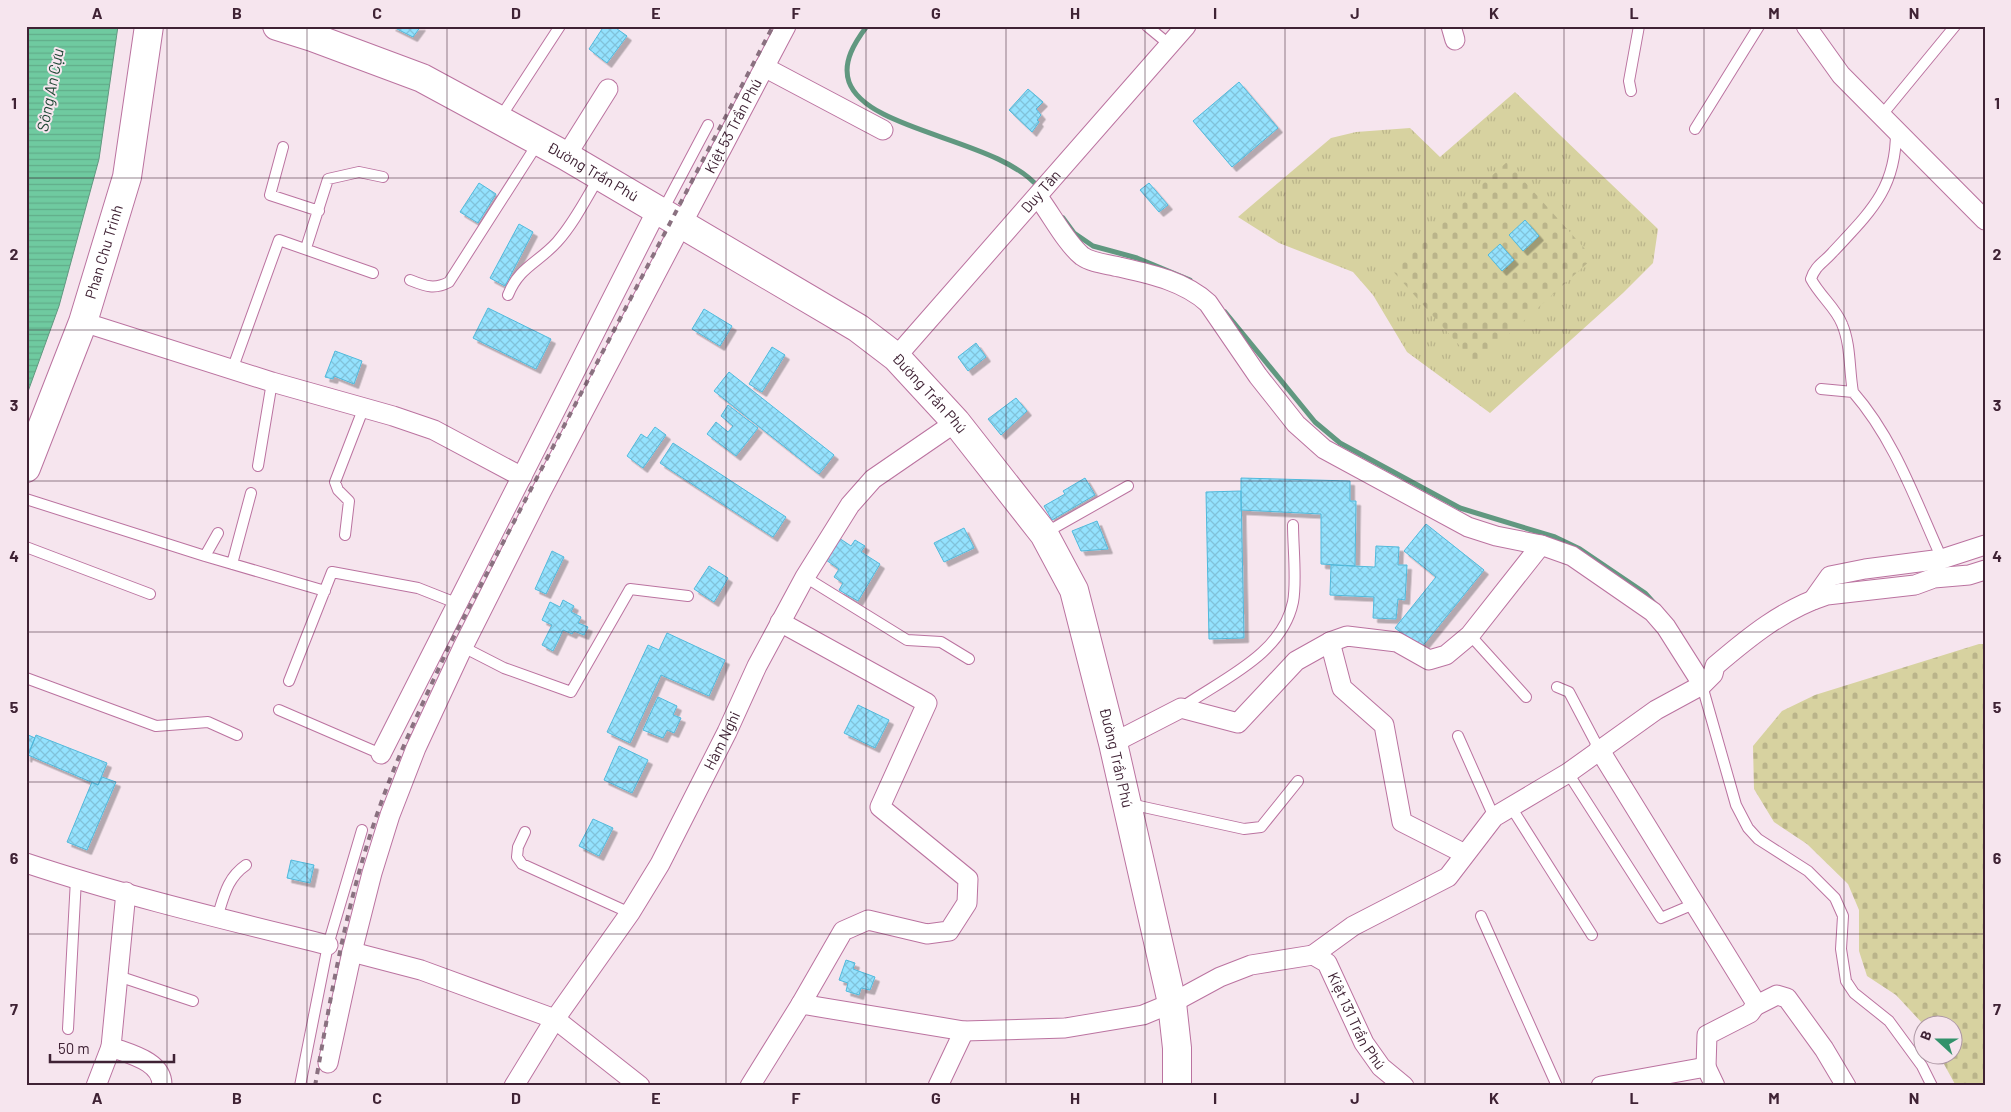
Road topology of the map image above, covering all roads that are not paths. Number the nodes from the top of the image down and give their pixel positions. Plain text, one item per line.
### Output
1 (149, 26) edge
2 (277, 26) edge
3 (560, 26) edge
4 (786, 26) edge
5 (1147, 26) edge
6 (1186, 26) edge
7 (1639, 26) edge
8 (1759, 26) edge
9 (1806, 26) edge
10 (1955, 26) edge
11 (313, 32) edge
12 (1170, 45) junction
13 (764, 67) junction
14 (608, 89) dead end
15 (1630, 91) dead end
16 (1881, 116) junction
17 (500, 119) junction
18 (708, 126) dead end
19 (1695, 129) dead end
20 (883, 130) dead end
21 (1896, 130) junction
22 (540, 141) junction
23 (284, 147) dead end
24 (566, 156) junction
25 (600, 176) junction
26 (383, 177) dead end
27 (1041, 193) junction
28 (318, 211) junction
29 (667, 217) junction
30 (1985, 220) edge
31 (306, 248) junction
32 (373, 273) dead end
33 (410, 280) dead end
34 (508, 295) dead end
35 (82, 322) junction
36 (896, 357) junction
37 (232, 370) junction
38 (272, 382) junction
39 (1821, 389) dead end
40 (1853, 392) junction
41 (364, 407) junction
42 (956, 422) junction
43 (258, 466) dead end
44 (26, 468) edge
45 (522, 477) junction
46 (1128, 486) dead end
47 (251, 493) dead end
48 (26, 499) edge
49 (1293, 525) dead end
50 (218, 533) dead end
51 (1044, 534) junction
52 (345, 535) dead end
53 (1541, 545) junction
54 (1985, 545) edge
55 (26, 547) edge
56 (204, 556) junction
57 (1942, 559) junction
58 (232, 564) junction
59 (1985, 570) edge
60 (805, 577) junction
61 (325, 591) junction
62 (150, 594) dead end
63 (688, 596) dead end
64 (1813, 600) junction
65 (456, 603) junction
66 (780, 622) junction
67 (1470, 635) junction
68 (1330, 642) junction
69 (463, 647) junction
70 (970, 659) dead end
71 (26, 678) edge
72 (289, 681) dead end
73 (1703, 681) junction
74 (1558, 687) dead end
75 (1526, 697) dead end
76 (1181, 708) junction
77 (279, 710) dead end
78 (237, 735) dead end
79 (1458, 736) dead end
80 (1113, 743) junction
81 (1599, 749) junction
82 (381, 754) joint
83 (1568, 773) junction
84 (1298, 781) dead end
85 (1126, 803) junction
86 (1511, 806) junction
87 (1494, 817) junction
88 (362, 830) dead end
89 (525, 832) dead end
90 (1465, 854) junction
91 (26, 863) edge
92 (246, 865) dead end
93 (76, 879) junction
94 (126, 892) junction
95 (1694, 904) junction
96 (630, 913) junction
97 (1481, 916) dead end
98 (217, 918) junction
99 (1592, 936) dead end
100 (328, 945) junction
101 (352, 952) junction
102 (1312, 955) junction
103 (118, 976) junction
104 (193, 1001) dead end
105 (1172, 1003) junction
106 (801, 1004) junction
107 (1755, 1006) junction
108 (555, 1019) junction
109 (68, 1029) dead end
110 (964, 1031) junction
111 (111, 1047) junction
112 (328, 1063) dead end
113 (1706, 1067) junction
114 (96, 1086) edge
115 (162, 1086) edge
116 (300, 1086) edge
117 (514, 1086) edge
118 (640, 1086) edge
119 (750, 1086) edge
120 (938, 1086) edge
121 (1177, 1086) edge
122 (1404, 1086) edge
123 (1557, 1086) edge
124 (1601, 1086) edge
125 (1715, 1086) edge
126 (1846, 1086) edge
127 (1932, 1086) edge

1 - 35 street, Phan Chu Trinh
2 - 11 street, Đường Trần Phú
3 - 17 lane
4 - 13 street, Kiệt 53 Trần Phú
5 - 12 lane
6 - 12 street, Duy Tân
7 - 15 lane
8 - 19 lane
9 - 16 street
10 - 16 lane
11 - 17 street, Đường Trần Phú
12 - 27 street, Duy Tân
13 - 20 street
13 - 29 street, Kiệt 53 Trần Phú
14 - 24 street
16 - 21 street
17 - 22 street, Đường Trần Phú
18 - 29 lane
21 - 30 street
21 - 40 lane
22 - 24 street, Đường Trần Phú
22 - 33 lane
23 - 28 lane
24 - 25 street, Đường Trần Phú
25 - 29 street, Đường Trần Phú
25 - 34 lane
26 - 28 lane
27 - 36 street, Duy Tân
27 - 53 street
28 - 31 lane
29 - 36 street, Đường Trần Phú
29 - 45 street
29 - 69 street
31 - 32 lane
31 - 37 lane
35 - 37 street
35 - 44 street, Phan Chu Trinh
36 - 42 street, Đường Trần Phú
37 - 38 street
38 - 41 street
38 - 43 lane
39 - 40 lane
40 - 57 lane
41 - 45 street
41 - 52 lane
42 - 51 street, Đường Trần Phú
42 - 60 street, Hàm Nghi
45 - 65 street
46 - 51 lane
47 - 58 lane
48 - 56 lane
49 - 76 lane
50 - 56 lane
51 - 80 street, Đường Trần Phú
53 - 67 street
53 - 73 street
54 - 57 street
55 - 62 lane
56 - 58 lane
57 - 64 street
58 - 61 lane
59 - 64 street
60 - 66 street, Hàm Nghi
60 - 70 lane
61 - 65 lane
61 - 72 lane
63 - 69 lane
64 - 73 street
65 - 82 street
66 - 96 street, Hàm Nghi
66 - 106 street
67 - 68 street
67 - 75 lane
68 - 76 street
68 - 90 street
69 - 101 street
71 - 78 lane
73 - 81 street
73 - 127 lane
74 - 81 lane
76 - 80 street
77 - 82 lane
79 - 87 lane
80 - 85 street, Đường Trần Phú
81 - 83 street
81 - 95 street
83 - 86 street
83 - 95 lane
84 - 85 lane
85 - 105 street, Đường Trần Phú
86 - 87 street
86 - 99 lane
87 - 90 street
88 - 100 lane
89 - 96 lane
90 - 102 street
91 - 93 street
92 - 98 lane
93 - 94 street
93 - 109 lane
94 - 98 street
94 - 103 street
95 - 107 street
96 - 108 street, Hàm Nghi
97 - 123 lane
98 - 100 street
100 - 116 lane
101 - 108 street
101 - 112 street
102 - 105 street
102 - 122 street, Kiệt 131 Trần Phú
103 - 104 lane
103 - 111 street
105 - 110 street
105 - 121 street, Đường Trần Phú
106 - 110 street
106 - 119 street
107 - 113 street
107 - 126 street
108 - 117 street, Hàm Nghi
108 - 118 street
110 - 120 street
111 - 114 street
111 - 115 street
113 - 124 street
113 - 125 street

